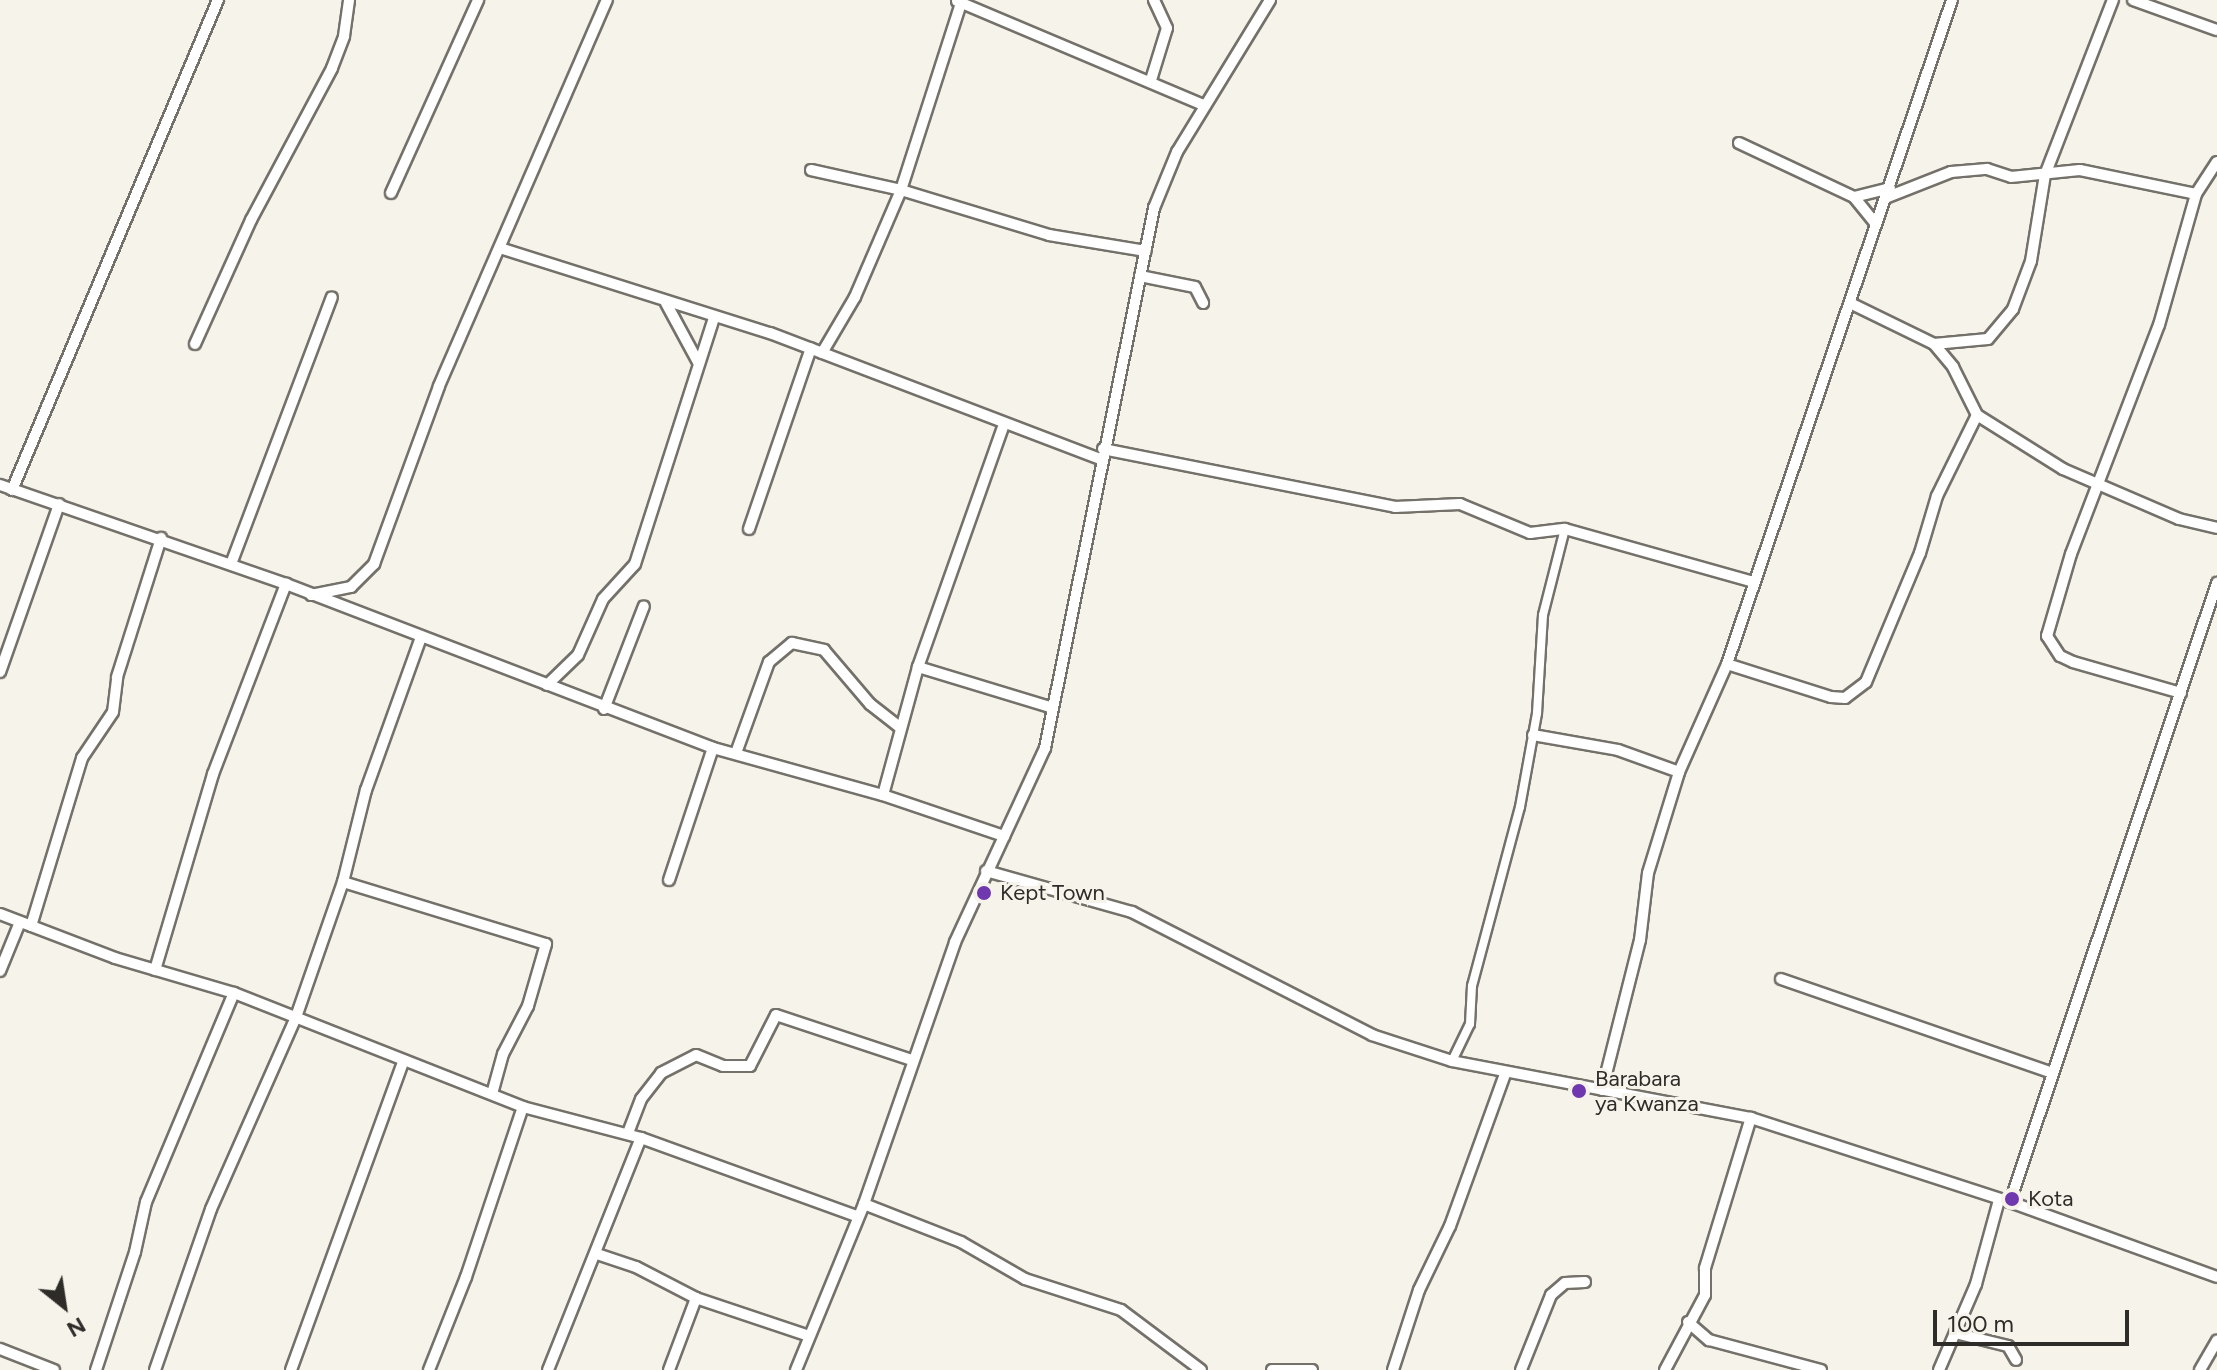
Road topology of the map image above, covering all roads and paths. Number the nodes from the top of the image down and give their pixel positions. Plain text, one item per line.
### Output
1 (218, 0) edge
2 (349, 0) edge
3 (478, 0) edge
4 (607, 0) edge
5 (1154, 0) edge
6 (1270, 0) edge
7 (1952, 0) edge
8 (2113, 0) edge
9 (2133, 0) edge
10 (958, 2) edge
11 (2217, 30) edge
12 (1151, 80) junction
13 (1205, 106) junction
14 (1739, 143) dead end
15 (2217, 162) edge
16 (811, 170) dead end
17 (2045, 175) junction
18 (1890, 188) junction
19 (901, 190) junction
20 (391, 193) dead end
21 (2196, 194) junction
22 (1854, 197) junction
23 (1884, 199) junction
24 (1874, 222) junction
25 (503, 249) junction
26 (1146, 251) junction
27 (1140, 276) junction
28 (332, 297) dead end
29 (666, 303) junction
30 (1203, 303) dead end
31 (1850, 303) junction
32 (714, 318) junction
33 (195, 344) dead end
34 (1934, 344) junction
35 (811, 348) junction
36 (822, 353) junction
37 (699, 364) junction
38 (1977, 415) junction
39 (1004, 424) junction
40 (1101, 454) junction
41 (0, 485) edge
42 (2097, 486) junction
43 (12, 490) junction
44 (59, 504) junction
45 (2217, 528) edge
46 (749, 529) dead end
47 (1565, 529) junction
48 (161, 538) junction
49 (231, 564) junction
50 (1754, 582) junction
51 (2217, 583) edge
52 (286, 584) junction
53 (311, 595) junction
54 (644, 606) dead end
55 (2217, 610) edge
56 (2203, 624) junction
57 (421, 637) junction
58 (1727, 664) junction
59 (918, 667) junction
60 (0, 672) edge
61 (547, 685) junction
62 (2181, 693) junction
63 (1050, 707) junction
64 (604, 709) junction
65 (901, 728) junction
66 (1533, 735) junction
67 (713, 748) junction
68 (736, 753) junction
69 (1679, 772) junction
70 (883, 795) junction
71 (1004, 836) junction
72 (986, 871) junction
73 (669, 880) dead end
74 (343, 882) junction
75 (0, 914) edge
76 (26, 924) junction
77 (155, 970) junction
78 (0, 971) edge
79 (1781, 979) dead end
80 (234, 993) junction
81 (296, 1017) junction
82 (912, 1060) junction
83 (1452, 1061) junction
84 (403, 1062) junction
85 (2052, 1073) junction
86 (1505, 1074) junction
87 (1602, 1090) junction
88 (492, 1094) junction
89 (523, 1107) junction
90 (1751, 1118) junction
91 (628, 1133) junction
92 (641, 1138) junction
93 (2005, 1201) junction
94 (864, 1204) junction
95 (856, 1216) junction
96 (597, 1254) junction
97 (2217, 1277) edge
98 (1585, 1282) dead end
99 (696, 1298) junction
100 (1688, 1322) junction
101 (1955, 1333) junction
102 (806, 1335) junction
103 (2217, 1341) edge
104 (0, 1349) edge
105 (2016, 1360) dead end
106 (54, 1370) edge
107 (96, 1370) edge
108 (155, 1370) edge
109 (291, 1370) edge
110 (429, 1370) edge
111 (548, 1370) edge
112 (669, 1370) edge
113 (796, 1370) edge
114 (1201, 1370) edge
115 (1272, 1370) edge
116 (1312, 1370) edge
117 (1393, 1370) edge
118 (1521, 1370) edge
119 (1665, 1370) edge
120 (1821, 1370) edge
121 (1939, 1370) edge
122 (2200, 1370) edge

1 - 43 street
2 - 33 street
3 - 20 street
4 - 25 street
5 - 12 street
6 - 13 street
7 - 18 street
8 - 17 street
9 - 11 street
10 - 12 street
10 - 19 street
12 - 13 street
13 - 26 street
14 - 22 street
15 - 21 street
16 - 19 street
17 - 21 street
17 - 23 street
17 - 34 street
18 - 22 street
18 - 23 street
19 - 26 street
19 - 36 street
21 - 42 street
22 - 24 street
23 - 24 street
24 - 31 street
25 - 29 street
25 - 53 street
26 - 27 street
27 - 30 street
27 - 40 street
28 - 49 street
29 - 32 street
29 - 37 street
31 - 34 street
31 - 50 street
32 - 35 street
32 - 37 street
34 - 38 street
35 - 36 street
35 - 46 street
36 - 39 street
37 - 61 street
38 - 42 street
38 - 58 street
39 - 40 street
39 - 59 street
40 - 47 street
40 - 63 street
41 - 43 street
42 - 45 street
42 - 62 street
43 - 44 street
44 - 48 street
44 - 60 street
47 - 50 street
47 - 66 street
48 - 49 street
48 - 76 street
49 - 52 street
50 - 58 street
51 - 56 street
52 - 53 street
52 - 77 street
53 - 57 street
54 - 64 street
55 - 56 street
56 - 62 street
57 - 61 street
57 - 74 street
58 - 69 street
59 - 63 street
59 - 65 street
61 - 64 street
62 - 85 street
63 - 71 street
64 - 67 street
65 - 68 street
65 - 70 street
66 - 69 street
66 - 83 street
67 - 68 street
67 - 73 street
68 - 70 street
69 - 87 street
70 - 71 street
71 - 72 street
72 - 82 street
72 - 83 street
74 - 81 street
74 - 88 street
75 - 76 street
76 - 77 street
76 - 78 street
77 - 80 street
79 - 85 street
80 - 81 street
80 - 107 street
81 - 84 street
81 - 108 street
82 - 91 street
82 - 94 street
83 - 86 street
84 - 88 street
84 - 109 street
85 - 93 street
86 - 87 street
86 - 117 street
87 - 90 street
88 - 89 street
89 - 91 street
89 - 110 street
90 - 93 street
90 - 100 street
91 - 92 street
92 - 95 street
92 - 96 street
93 - 97 street
93 - 101 street
94 - 95 street
94 - 114 street
95 - 102 street
96 - 99 street
96 - 111 street
98 - 118 street
99 - 102 street
99 - 112 street
100 - 119 street
100 - 120 street
101 - 105 street
101 - 121 street
102 - 113 street
103 - 122 street
104 - 106 street
115 - 116 street

